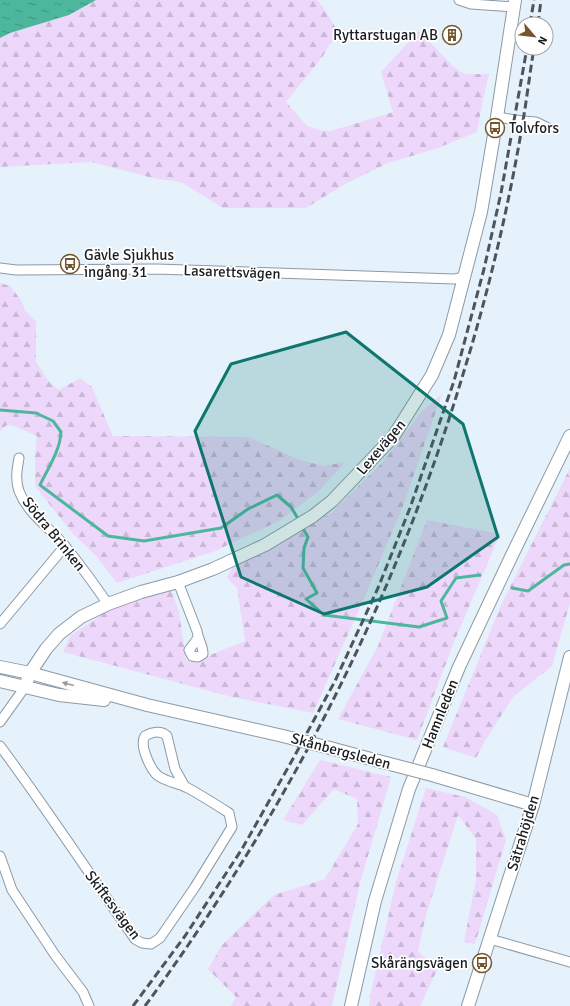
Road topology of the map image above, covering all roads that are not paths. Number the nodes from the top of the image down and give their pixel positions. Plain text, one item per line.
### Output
1 (459, 0) edge
2 (514, 3) edge
3 (497, 117) junction
4 (548, 128) dead end
5 (0, 268) edge
6 (465, 278) junction
7 (570, 436) edge
8 (19, 458) dead end
9 (65, 546) junction
10 (178, 582) junction
11 (108, 604) junction
12 (0, 624) edge
13 (198, 638) dead end
14 (570, 657) edge
15 (0, 667) edge
16 (30, 673) junction
17 (0, 681) edge
18 (25, 686) junction
19 (147, 705) junction
20 (0, 722) edge
21 (0, 746) edge
22 (185, 787) junction
23 (533, 805) junction
24 (0, 856) edge
25 (490, 939) junction
26 (570, 962) edge
27 (89, 1006) edge
28 (351, 1006) edge
29 (468, 1006) edge

1 - 2 street, Lexevägen
2 - 3 street, Lexevägen
3 - 4 street
3 - 6 street, Lexevägen
5 - 6 street, Lasarettsvägen
6 - 10 street, Lexevägen
7 - 28 street, Hamnleden
8 - 9 street, Södra Brinken
9 - 11 street, Södra Brinken
9 - 12 street
10 - 11 street, Lexevägen
10 - 13 street
11 - 16 street, Lexevägen
14 - 23 street, Sätrahöjden
15 - 16 street, Skånbergsleden
16 - 18 street, Lexevägen
19 -> 16 street, Skånbergsleden
17 - 18 street, Skånbergsleden
18 - 19 street, Skånbergsleden
18 - 20 street
19 - 23 street, Skånbergsleden, bridge
21 - 22 street, Skiftesvägen
22 - 22 street, Skiftesvägen
23 - 25 street, Sätrahöjden
24 - 27 street
25 - 26 street
25 - 29 street, Sätrahöjden

